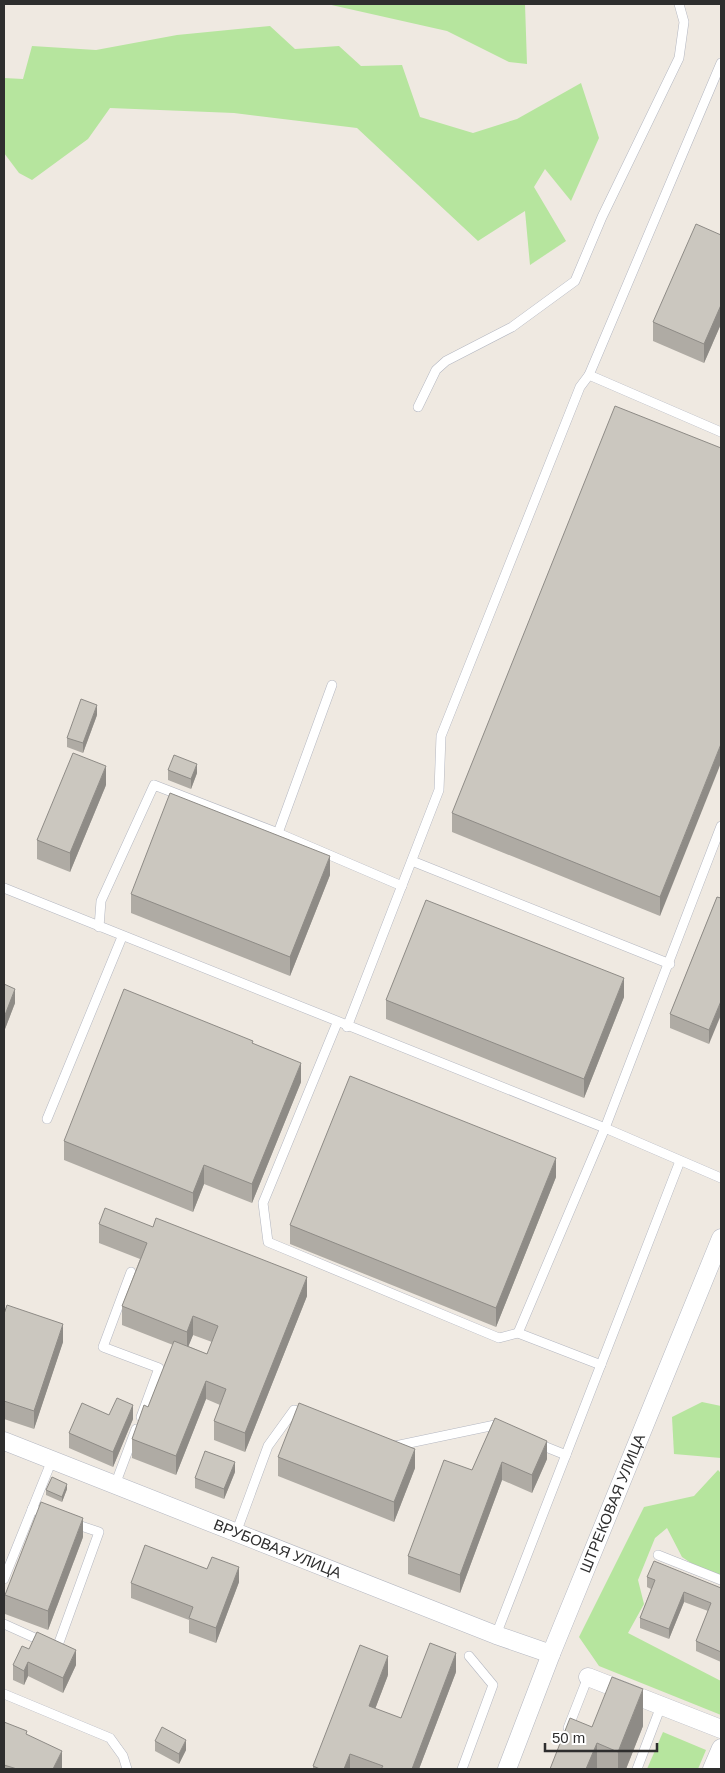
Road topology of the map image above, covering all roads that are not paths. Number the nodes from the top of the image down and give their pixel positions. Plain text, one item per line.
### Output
1 (679, 4) edge
2 (721, 63) edge
3 (589, 375) junction
4 (418, 408) dead end
5 (721, 432) edge
6 (332, 685) dead end
7 (721, 826) edge
8 (278, 834) junction
9 (412, 861) junction
10 (402, 886) junction
11 (4, 888) edge
12 (100, 928) junction
13 (122, 937) junction
14 (670, 964) junction
15 (337, 1023) junction
16 (347, 1027) junction
17 (47, 1119) dead end
18 (605, 1128) junction
19 (680, 1162) junction
20 (721, 1178) edge
21 (721, 1238) edge
22 (131, 1272) dead end
23 (518, 1333) junction
24 (601, 1365) junction
25 (312, 1417) edge
26 (513, 1433) edge
27 (531, 1440) edge
28 (4, 1441) edge
29 (386, 1443) edge
30 (566, 1455) junction
31 (52, 1460) junction
32 (115, 1485) junction
33 (32, 1509) junction
34 (236, 1533) junction
35 (658, 1555) dead end
36 (4, 1579) edge
37 (721, 1580) edge
38 (4, 1624) edge
39 (496, 1635) junction
40 (551, 1654) junction
41 (470, 1656) dead end
42 (588, 1677) joint
43 (4, 1694) edge
44 (661, 1706) junction
45 (721, 1729) edge
46 (566, 1734) edge
47 (721, 1748) edge
48 (127, 1769) edge
49 (462, 1769) edge
50 (507, 1769) edge
51 (637, 1769) edge
52 (712, 1769) edge

1 - 4 lane
2 - 3 lane
3 - 5 lane
3 - 9 lane
6 - 8 lane
7 - 14 lane
8 - 10 lane
8 - 12 lane
9 - 10 lane
9 - 14 lane
10 - 16 lane
11 - 12 lane
12 - 13 lane
13 - 15 lane
13 - 17 lane
14 - 18 lane
15 - 16 lane
15 - 23 lane
16 - 18 lane
18 - 19 lane
18 - 23 lane
19 - 20 lane
19 - 24 lane
21 - 40 street, ШТРЕКОВАЯ УЛИЦА
22 - 32 lane
23 - 24 lane
24 - 30 lane
25 - 34 lane
26 - 29 lane
27 - 30 lane
28 - 31 street, ВРУБОВАЯ УЛИЦА
30 - 39 lane
31 - 32 street, ВРУБОВАЯ УЛИЦА
31 - 33 lane
32 - 34 street, ВРУБОВАЯ УЛИЦА
33 - 36 lane
33 - 38 lane
34 - 39 street, ВРУБОВАЯ УЛИЦА
35 - 37 lane
39 - 40 street, ВРУБОВАЯ УЛИЦА
40 - 50 street, ШТРЕКОВАЯ УЛИЦА
41 - 49 lane
42 - 44 street
42 - 46 lane
43 - 48 lane
44 - 45 street
44 - 51 lane
47 - 52 street

